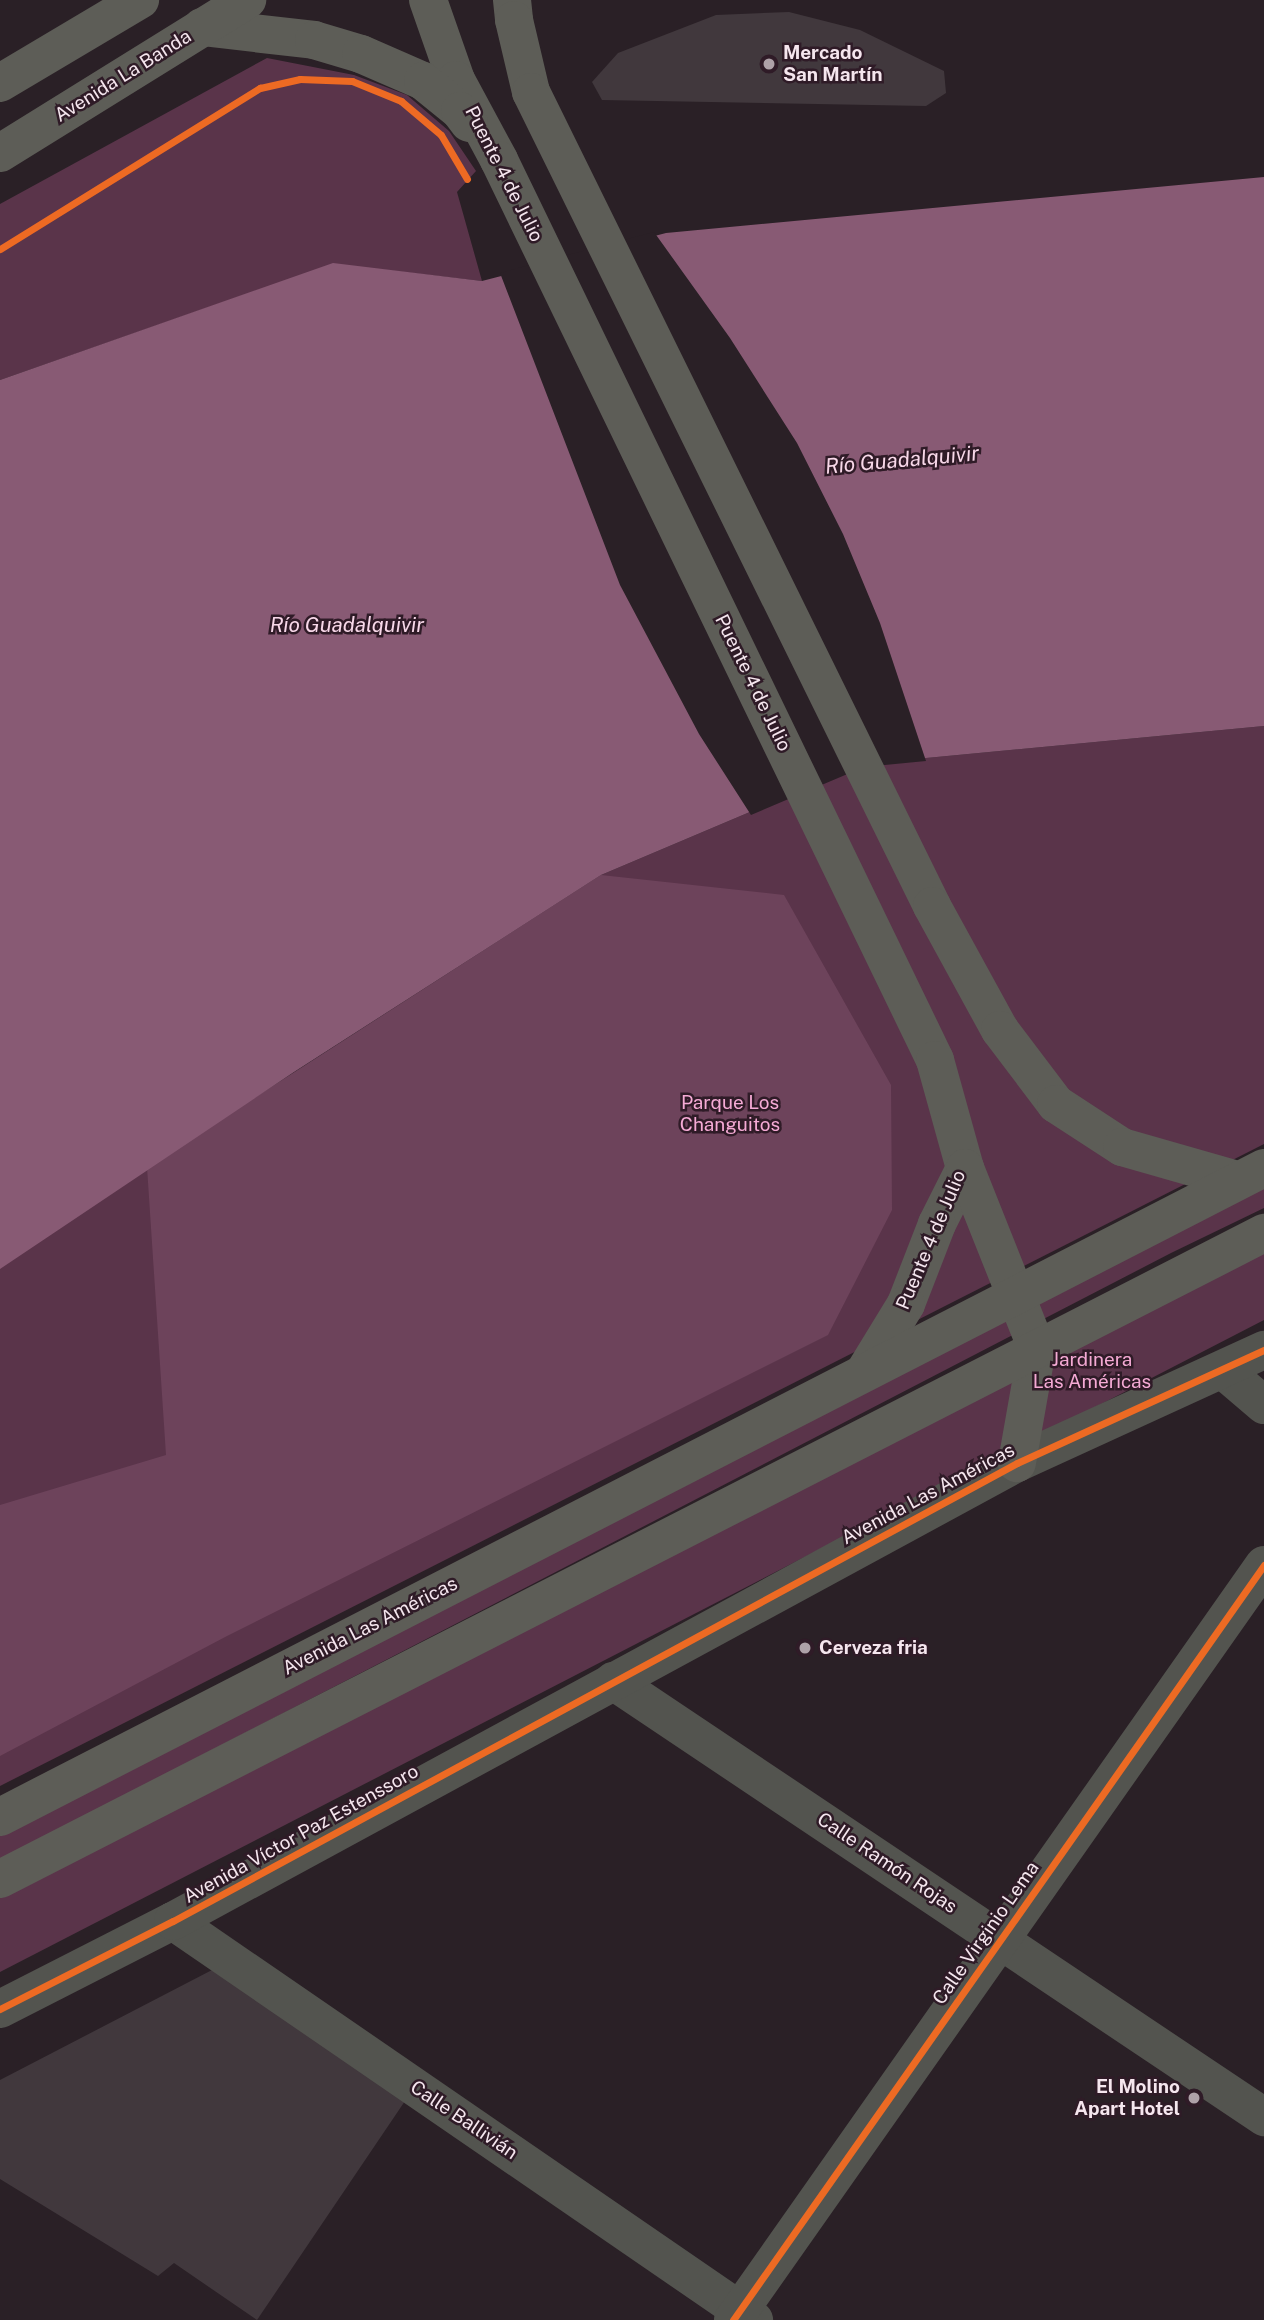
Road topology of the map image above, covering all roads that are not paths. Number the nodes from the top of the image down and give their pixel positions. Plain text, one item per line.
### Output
1 (140, 0) edge
2 (247, 0) edge
3 (428, 0) edge
4 (512, 0) edge
5 (95, 12) edge
6 (202, 27) junction
7 (0, 83) edge
8 (0, 153) edge
9 (499, 160) junction
10 (965, 1168) junction
11 (1251, 1174) edge
12 (1264, 1233) edge
13 (1017, 1293) junction
14 (1037, 1349) junction
15 (1264, 1350) edge
16 (1223, 1370) junction
17 (865, 1371) junction
18 (1264, 1405) edge
19 (1017, 1463) junction
20 (1264, 1565) edge
21 (613, 1681) junction
22 (0, 1816) edge
23 (0, 1879) edge
24 (173, 1921) junction
25 (1001, 1938) junction
26 (0, 2009) edge
27 (1264, 2117) edge
28 (743, 2317) edge

1 - 5 main road
2 - 6 main road, Avenida La Banda
3 - 9 main road, Puente 4 de Julio
4 - 11 main road
5 - 7 main road
6 - 8 main road, Avenida La Banda
6 - 9 main road
9 - 10 main road, Puente 4 de Julio
10 - 13 main road
10 - 17 main road, Puente 4 de Julio
11 - 13 main road, Avenida Las Américas
12 - 14 main road
13 - 14 main road
13 - 17 main road, Avenida Las Américas
14 - 19 main road
14 - 23 main road
15 - 16 street, Avenida Las Américas
16 - 18 street
16 - 19 street, Avenida Las Américas
17 - 22 main road, Avenida Las Américas
19 - 21 street, Avenida Las Américas
20 - 25 street, Calle Virginio Lema
21 - 24 street, Avenida Víctor Paz Estenssoro
21 - 25 street, Calle Ramón Rojas
24 - 26 street, Avenida Víctor Paz Estenssoro
24 - 28 street, Calle Ballivián
25 - 27 street, Calle Ramón Rojas
25 - 28 street, Calle Virginio Lema

